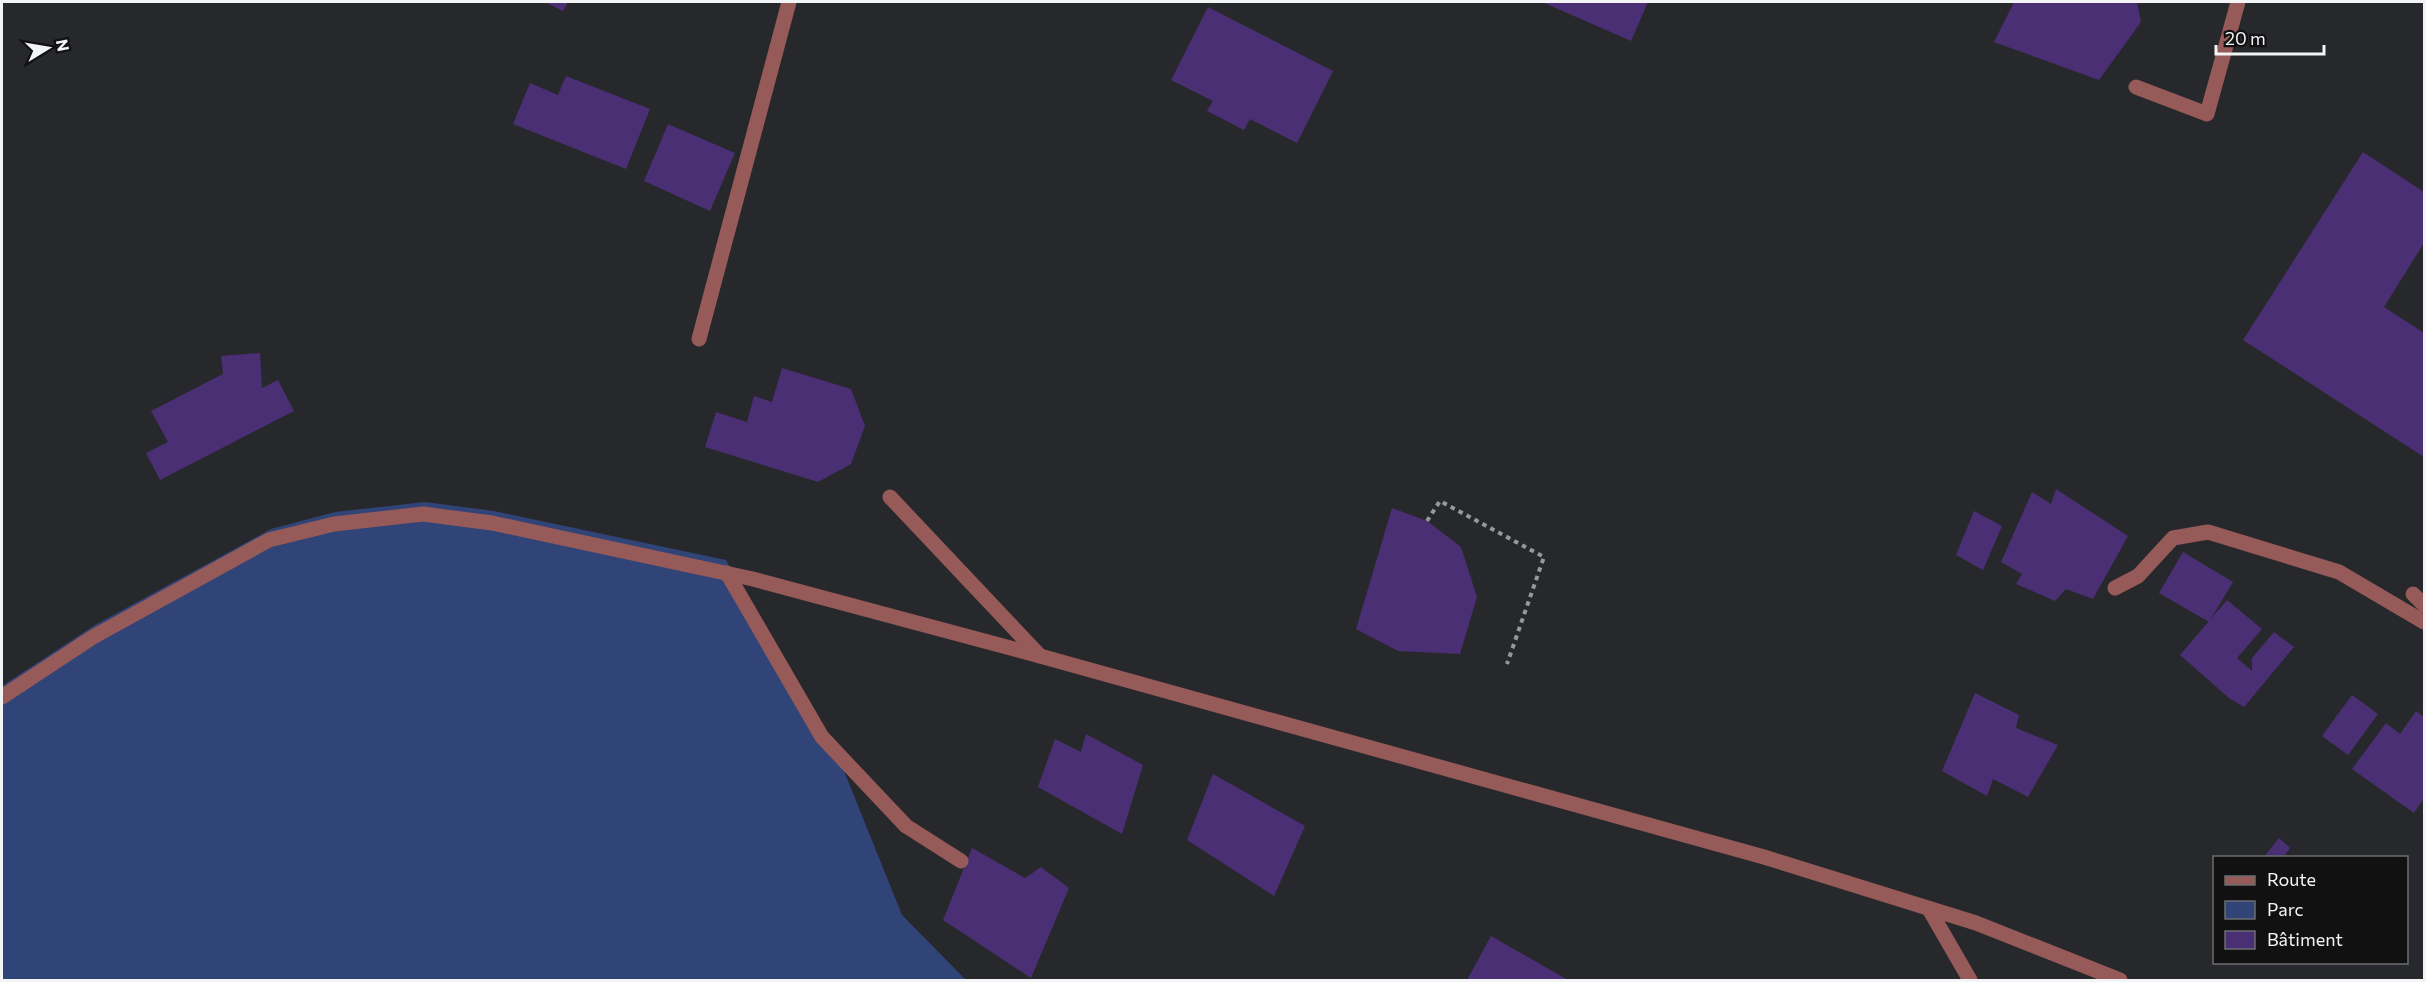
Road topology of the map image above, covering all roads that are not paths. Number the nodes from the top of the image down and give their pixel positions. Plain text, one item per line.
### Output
1 (789, 2) edge
2 (2238, 2) edge
3 (2136, 87) dead end
4 (699, 339) dead end
5 (890, 497) dead end
6 (727, 573) junction
7 (2115, 588) dead end
8 (2413, 594) dead end
9 (2424, 605) edge
10 (2424, 622) edge
11 (1040, 656) junction
12 (2, 697) edge
13 (961, 861) dead end
14 (1929, 909) junction
15 (1970, 981) edge
16 (2120, 981) edge

1 - 4 street
2 - 3 street
5 - 11 street
6 - 11 street
6 - 12 street
6 - 13 street
7 - 10 street
8 - 9 street
11 - 14 street
14 - 15 street
14 - 16 street

